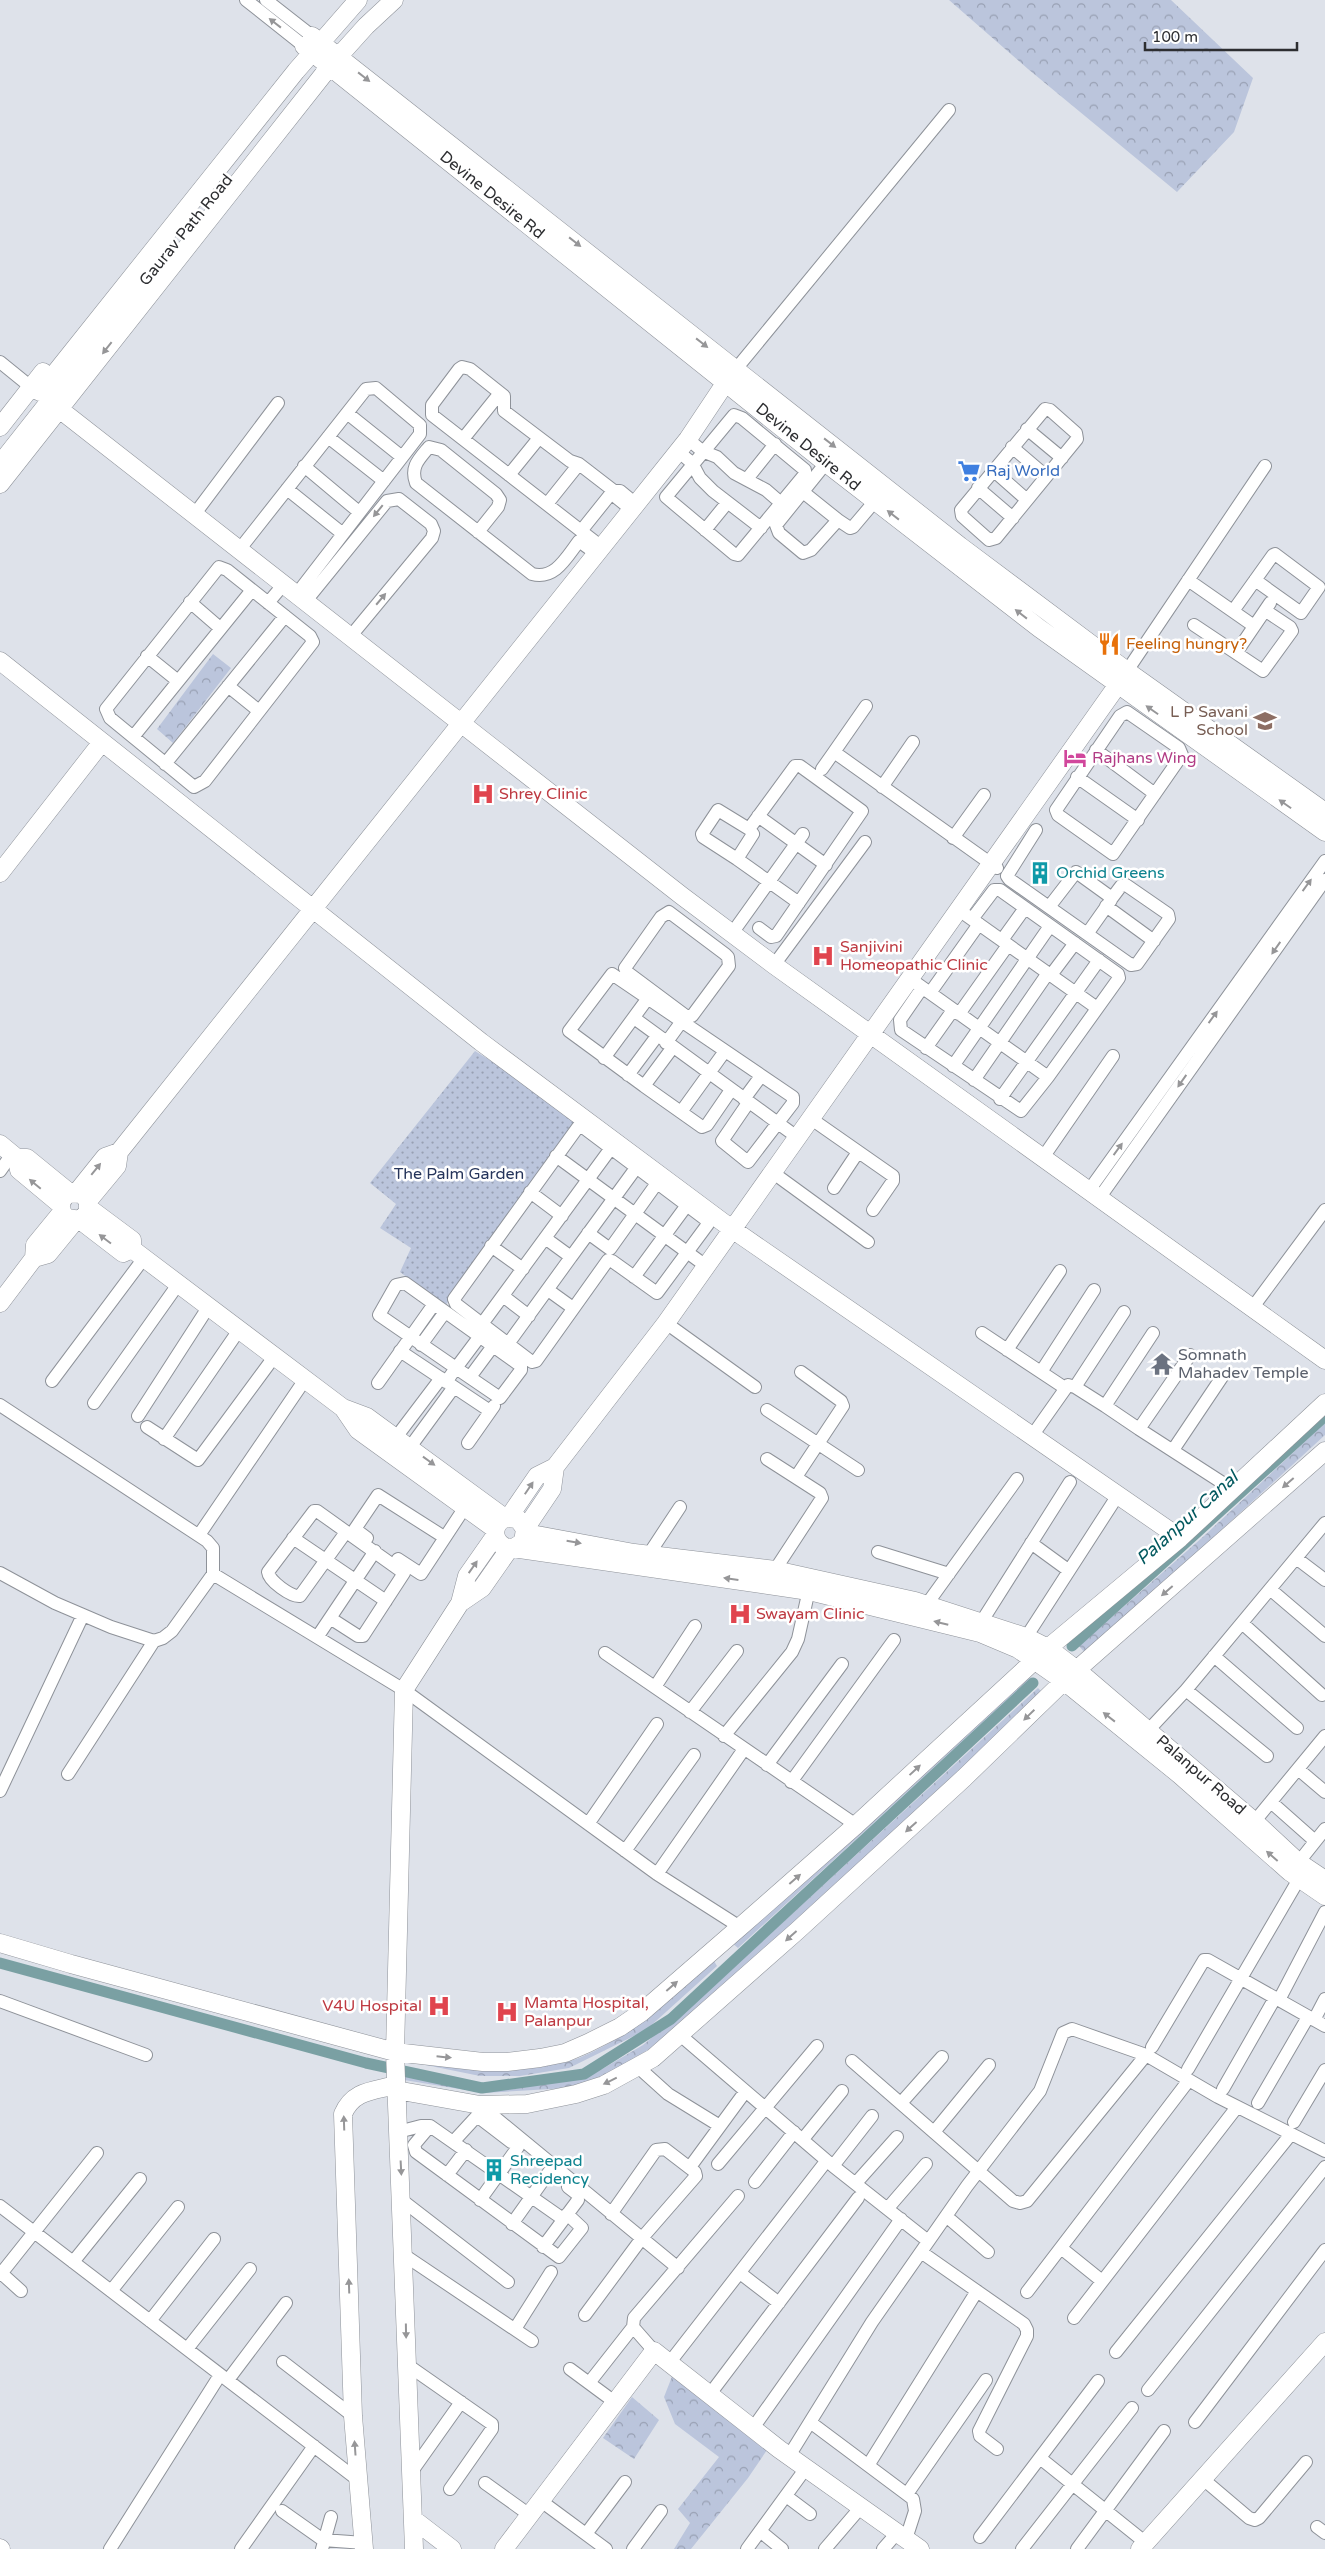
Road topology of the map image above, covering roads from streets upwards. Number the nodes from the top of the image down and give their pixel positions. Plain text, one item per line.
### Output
1 (246, 0) edge
2 (266, 0) edge
3 (343, 0) edge
4 (358, 0) edge
5 (376, 0) edge
6 (394, 0) edge
7 (321, 51) junction
8 (949, 110) dead end
9 (0, 362) edge
10 (731, 375) junction
11 (500, 393) junction
12 (45, 397) junction
13 (278, 403) dead end
14 (347, 413) junction
15 (0, 427) edge
16 (1027, 429) junction
17 (328, 437) junction
18 (539, 438) junction
19 (463, 439) junction
20 (0, 444) edge
21 (774, 444) junction
22 (1012, 447) junction
23 (686, 451) junction
24 (702, 451) junction
25 (402, 457) junction
26 (1062, 458) junction
27 (826, 462) junction
28 (0, 464) edge
29 (579, 464) junction
30 (304, 466) junction
31 (1265, 466) dead end
32 (993, 470) junction
33 (509, 475) junction
34 (1046, 476) junction
35 (747, 479) junction
36 (384, 481) junction
37 (0, 484) edge
38 (978, 488) junction
39 (287, 489) junction
40 (614, 491) junction
41 (802, 492) junction
42 (1027, 500) junction
43 (875, 501) junction
44 (727, 503) junction
45 (781, 503) junction
46 (547, 504) junction
47 (635, 508) junction
48 (359, 512) junction
49 (194, 515) junction
50 (1013, 518) junction
51 (838, 520) junction
52 (761, 528) junction
53 (976, 528) junction
54 (705, 530) junction
55 (581, 531) junction
56 (478, 532) junction
57 (343, 534) junction
58 (960, 546) junction
59 (239, 550) junction
60 (601, 552) junction
61 (1188, 580) junction
62 (1255, 580) junction
63 (252, 590) junction
64 (293, 593) junction
65 (1276, 595) junction
66 (190, 602) junction
67 (270, 604) junction
68 (1266, 610) junction
69 (1233, 611) junction
70 (285, 616) junction
71 (1194, 624) dead end
72 (1254, 626) junction
73 (220, 628) junction
74 (350, 637) junction
75 (1236, 653) junction
76 (148, 656) junction
77 (0, 660) edge
78 (1122, 678) junction
79 (178, 682) junction
80 (228, 686) junction
81 (866, 706) dead end
82 (259, 711) junction
83 (461, 725) junction
84 (133, 737) junction
85 (102, 742) junction
86 (913, 742) dead end
87 (1071, 750) junction
88 (1096, 750) junction
89 (151, 752) junction
90 (834, 752) junction
91 (1088, 762) junction
92 (165, 764) junction
93 (822, 769) dead end
94 (137, 770) junction
95 (1077, 777) junction
96 (882, 787) junction
97 (1155, 794) junction
98 (984, 795) dead end
99 (1325, 812) edge
100 (758, 816) junction
101 (1138, 820) junction
102 (749, 829) junction
103 (1036, 830) dead end
104 (1325, 832) edge
105 (800, 838) junction
106 (953, 838) junction
107 (865, 842) dead end
108 (737, 859) junction
109 (1325, 861) edge
110 (991, 864) junction
111 (826, 865) junction
112 (0, 873) edge
113 (1006, 874) junction
114 (1325, 880) edge
115 (769, 881) junction
116 (682, 896) junction
117 (799, 902) junction
118 (1109, 902) junction
119 (1049, 907) junction
120 (1025, 908) junction
121 (313, 909) junction
122 (1296, 911) junction
123 (669, 913) junction
124 (970, 918) junction
125 (1050, 926) junction
126 (759, 928) dead end
127 (733, 932) junction
128 (1087, 934) junction
129 (1154, 940) junction
130 (1005, 943) junction
131 (1075, 943) junction
132 (1027, 958) junction
133 (1099, 960) junction
134 (774, 965) junction
135 (1050, 974) junction
136 (921, 986) junction
137 (1076, 993) junction
138 (648, 998) junction
139 (1097, 1008) junction
140 (956, 1012) junction
141 (634, 1018) junction
142 (682, 1021) junction
143 (979, 1028) junction
144 (871, 1033) junction
145 (665, 1042) junction
146 (999, 1043) junction
147 (926, 1048) junction
148 (725, 1051) junction
149 (1113, 1056) dead end
150 (604, 1058) junction
151 (1026, 1062) junction
152 (953, 1066) junction
153 (709, 1074) junction
154 (628, 1075) junction
155 (761, 1076) junction
156 (1048, 1077) junction
157 (974, 1080) junction
158 (644, 1086) junction
159 (731, 1090) junction
160 (1000, 1099) junction
161 (746, 1101) junction
162 (681, 1112) junction
163 (810, 1118) junction
164 (777, 1124) junction
165 (797, 1137) junction
166 (613, 1145) junction
167 (10, 1152) edge
168 (858, 1152) junction
169 (556, 1156) junction
170 (1044, 1156) junction
171 (636, 1168) junction
172 (0, 1171) edge
173 (772, 1172) junction
174 (588, 1181) junction
175 (657, 1183) junction
176 (834, 1188) dead end
177 (530, 1192) junction
178 (1095, 1193) junction
179 (613, 1199) junction
180 (75, 1206) junction
181 (687, 1206) junction
182 (873, 1210) dead end
183 (1325, 1210) edge
184 (634, 1215) junction
185 (562, 1216) junction
186 (732, 1229) junction
187 (588, 1233) junction
188 (664, 1236) junction
189 (545, 1238) junction
190 (868, 1242) dead end
191 (492, 1246) junction
192 (138, 1253) junction
193 (687, 1253) junction
194 (609, 1255) junction
195 (571, 1257) junction
196 (706, 1266) junction
197 (522, 1270) junction
198 (1060, 1271) dead end
199 (634, 1277) junction
200 (179, 1283) junction
201 (548, 1290) junction
202 (1094, 1290) dead end
203 (503, 1296) junction
204 (0, 1303) edge
205 (434, 1304) junction
206 (209, 1306) junction
207 (1253, 1307) junction
208 (573, 1308) junction
209 (445, 1312) junction
210 (1124, 1312) dead end
211 (529, 1316) junction
212 (666, 1323) junction
213 (240, 1330) junction
214 (481, 1330) junction
215 (982, 1333) dead end
216 (1153, 1333) dead end
217 (410, 1337) junction
218 (508, 1344) junction
219 (422, 1345) junction
220 (493, 1346) junction
221 (1007, 1350) junction
222 (400, 1351) junction
223 (1190, 1355) dead end
224 (274, 1357) junction
225 (1325, 1360) edge
226 (456, 1368) junction
227 (801, 1372) dead end
228 (1041, 1372) junction
229 (470, 1377) junction
230 (1222, 1377) dead end
231 (52, 1381) dead end
232 (304, 1381) junction
233 (447, 1382) junction
234 (378, 1383) dead end
235 (755, 1387) dead end
236 (1070, 1387) junction
237 (500, 1398) junction
238 (94, 1402) dead end
239 (1325, 1403) edge
240 (0, 1405) edge
241 (1105, 1406) junction
242 (419, 1407) junction
243 (767, 1410) dead end
244 (490, 1412) junction
245 (138, 1416) dead end
246 (432, 1416) junction
247 (147, 1427) dead end
248 (1139, 1428) junction
249 (1032, 1436) junction
250 (164, 1439) junction
251 (468, 1442) dead end
252 (819, 1445) junction
253 (398, 1449) junction
254 (1173, 1450) junction
255 (1325, 1451) edge
256 (767, 1459) dead end
257 (555, 1467) junction
258 (858, 1470) dead end
259 (796, 1478) junction
260 (1017, 1479) dead end
261 (1070, 1482) dead end
262 (1232, 1489) junction
263 (1118, 1495) junction
264 (470, 1500) junction
265 (680, 1507) dead end
266 (1325, 1523) edge
267 (501, 1525) junction
268 (526, 1531) junction
269 (346, 1532) junction
270 (199, 1535) junction
271 (293, 1538) junction
272 (444, 1538) junction
273 (1180, 1538) junction
274 (1031, 1543) junction
275 (513, 1548) junction
276 (375, 1552) junction
277 (878, 1552) dead end
278 (637, 1558) junction
279 (1296, 1558) junction
280 (326, 1560) junction
281 (1068, 1570) junction
282 (0, 1572) edge
283 (213, 1574) junction
284 (949, 1574) junction
285 (770, 1577) junction
286 (355, 1580) junction
287 (1325, 1580) edge
288 (810, 1584) junction
289 (1270, 1589) junction
290 (386, 1601) junction
291 (460, 1603) junction
292 (922, 1610) junction
293 (83, 1615) junction
294 (330, 1618) junction
295 (982, 1621) junction
296 (1242, 1623) junction
297 (695, 1626) dead end
298 (318, 1636) junction
299 (1325, 1636) edge
300 (894, 1640) dead end
301 (154, 1641) junction
302 (1022, 1643) junction
303 (737, 1650) dead end
304 (605, 1653) dead end
305 (1042, 1654) junction
306 (1214, 1656) junction
307 (842, 1664) dead end
308 (1071, 1676) junction
309 (655, 1687) junction
310 (404, 1690) junction
311 (1186, 1690) junction
312 (1322, 1694) dead end
313 (690, 1712) junction
314 (657, 1724) dead end
315 (1298, 1728) dead end
316 (1143, 1735) junction
317 (724, 1736) junction
318 (1325, 1736) edge
319 (744, 1749) junction
320 (694, 1755) dead end
321 (1267, 1756) dead end
322 (767, 1765) junction
323 (1298, 1769) junction
324 (68, 1774) dead end
325 (791, 1782) junction
326 (0, 1791) edge
327 (1325, 1792) edge
328 (1271, 1802) junction
329 (588, 1824) junction
330 (856, 1825) junction
331 (1250, 1827) junction
332 (1325, 1829) edge
333 (1315, 1841) junction
334 (625, 1851) junction
335 (1298, 1870) junction
336 (657, 1874) junction
337 (1325, 1880) edge
338 (1325, 1896) edge
339 (1325, 1912) edge
340 (740, 1927) junction
341 (0, 1943) edge
342 (1240, 1979) junction
343 (1277, 1999) junction
344 (1325, 1999) edge
345 (0, 2001) edge
346 (1316, 2021) edge
347 (680, 2035) junction
348 (817, 2046) dead end
349 (1149, 2051) junction
350 (146, 2055) dead end
351 (942, 2057) dead end
352 (852, 2061) dead end
353 (989, 2066) dead end
354 (638, 2067) junction
355 (1325, 2070) edge
356 (396, 2072) junction
357 (1188, 2075) junction
358 (1223, 2088) dead end
359 (842, 2091) dead end
360 (745, 2092) junction
361 (901, 2103) junction
362 (1258, 2103) dead end
363 (480, 2105) junction
364 (1237, 2107) junction
365 (766, 2109) junction
366 (872, 2116) dead end
367 (430, 2126) junction
368 (720, 2126) junction
369 (1293, 2128) junction
370 (398, 2132) junction
371 (934, 2132) junction
372 (798, 2136) junction
373 (897, 2138) dead end
374 (454, 2142) junction
375 (518, 2147) junction
376 (466, 2150) junction
377 (1325, 2152) edge
378 (97, 2153) dead end
379 (718, 2164) dead end
380 (926, 2164) dead end
381 (828, 2165) junction
382 (690, 2167) junction
383 (1325, 2167) edge
384 (978, 2171) junction
385 (549, 2172) junction
386 (499, 2174) junction
387 (447, 2175) junction
388 (140, 2179) dead end
389 (755, 2182) dead end
390 (856, 2183) junction
391 (738, 2196) dead end
392 (532, 2197) junction
393 (858, 2198) dead end
394 (480, 2200) junction
395 (403, 2201) junction
396 (0, 2206) edge
397 (178, 2207) dead end
398 (888, 2208) junction
399 (611, 2214) junction
400 (946, 2216) junction
401 (565, 2217) junction
402 (901, 2219) junction
403 (512, 2224) junction
404 (34, 2232) junction
405 (642, 2238) junction
406 (214, 2239) dead end
407 (928, 2241) junction
408 (543, 2247) junction
409 (1061, 2248) junction
410 (1325, 2250) edge
411 (921, 2252) junction
412 (988, 2252) dead end
413 (404, 2255) junction
414 (73, 2262) junction
415 (678, 2268) junction
416 (250, 2269) dead end
417 (551, 2272) dead end
418 (740, 2273) junction
419 (0, 2274) edge
420 (1102, 2281) junction
421 (508, 2282) dead end
422 (21, 2290) dead end
423 (111, 2291) junction
424 (977, 2291) junction
425 (1027, 2292) dead end
426 (286, 2303) dead end
427 (779, 2303) junction
428 (585, 2315) dead end
429 (1074, 2318) dead end
430 (150, 2321) junction
431 (633, 2327) junction
432 (515, 2329) junction
433 (532, 2341) dead end
434 (1325, 2342) edge
435 (187, 2349) junction
436 (654, 2351) junction
437 (1116, 2352) dead end
438 (282, 2362) dead end
439 (670, 2362) junction
440 (406, 2364) junction
441 (570, 2369) dead end
442 (224, 2377) junction
443 (986, 2380) dead end
444 (1098, 2382) dead end
445 (589, 2383) junction
446 (1148, 2390) dead end
447 (710, 2394) junction
448 (460, 2402) junction
449 (616, 2403) junction
450 (1132, 2408) dead end
451 (353, 2416) junction
452 (810, 2422) junction
453 (1195, 2422) dead end
454 (752, 2428) junction
455 (1164, 2431) dead end
456 (314, 2446) junction
457 (997, 2449) dead end
458 (789, 2456) junction
459 (1040, 2458) junction
460 (1306, 2462) dead end
461 (868, 2464) junction
462 (806, 2468) junction
463 (410, 2474) junction
464 (1203, 2479) junction
465 (358, 2480) junction
466 (485, 2482) dead end
467 (625, 2482) dead end
468 (1072, 2484) junction
469 (450, 2489) dead end
470 (907, 2494) junction
471 (786, 2496) junction
472 (541, 2501) junction
473 (861, 2508) junction
474 (1106, 2510) junction
475 (282, 2511) dead end
476 (662, 2511) dead end
477 (810, 2514) dead end
478 (530, 2516) junction
479 (331, 2517) dead end
480 (413, 2519) junction
481 (760, 2531) junction
482 (586, 2534) junction
483 (980, 2537) dead end
484 (908, 2540) edge
485 (323, 2544) edge
486 (364, 2546) edge
487 (1143, 2547) edge
488 (110, 2549) edge
489 (241, 2549) edge
490 (414, 2549) edge
491 (452, 2549) edge
492 (504, 2549) edge
493 (606, 2549) edge
494 (633, 2549) edge
495 (746, 2549) edge
496 (782, 2549) edge
497 (825, 2549) edge
498 (883, 2549) edge
499 (1022, 2549) edge
500 (1077, 2549) edge

7 -> 1 street
2 - 7 street
3 - 7 street
4 - 7 street, Gaurav Path Road
5 - 7 street, Gaurav Path Road
6 - 7 street
7 - 10 street, Devine Desire Rd
7 - 12 street, Gaurav Path Road
7 - 12 street
8 - 10 street
9 - 12 street
10 - 23 street
10 - 27 street, Devine Desire Rd
10 -> 58 street, Devine Desire Rd
11 - 18 street
11 - 19 street
11 - 19 street
12 - 15 street
12 - 20 street, Gaurav Path Road
12 - 28 street, Gaurav Path Road
12 - 37 street
12 - 49 street
13 - 49 street
14 - 17 street
14 - 25 street
14 - 25 street
16 - 22 street
16 - 26 street
16 - 26 street
17 - 30 street
17 - 36 street
18 - 29 street
18 - 33 street
19 - 33 street
21 - 24 street
21 - 35 street
21 - 45 street
22 - 32 street
22 - 34 street
23 - 24 street
23 - 24 street
23 - 44 street
23 - 47 street
23 - 54 street
24 - 35 street
25 - 36 street
26 - 34 street
27 - 41 street
27 - 43 street, Devine Desire Rd
29 - 40 street
29 - 46 street
30 - 39 street
30 - 48 street
31 - 61 street
32 - 38 street
32 - 42 street
33 - 46 street
34 - 42 street
35 - 45 street
36 - 48 street
38 - 50 street
38 - 53 street
39 - 57 street
39 - 59 street
40 - 47 street
40 - 55 street
41 - 51 street
41 - 51 street
42 - 50 street
43 - 51 street
78 -> 43 street, Devine Desire Rd
44 - 52 street
44 - 54 street
45 - 52 street
46 - 55 street
47 - 60 street
48 - 57 street
49 - 59 street
50 - 53 street
52 - 54 street
53 - 58 street
55 - 60 street
56 - 56 street
56 - 60 street
57 - 64 street
58 - 78 street, Devine Desire Rd
59 - 64 street
60 - 83 street
61 - 69 street
61 - 78 street
62 - 65 street
62 - 65 street
62 - 69 street
63 - 66 street
63 - 67 street
63 - 73 street
64 - 67 street
64 - 74 street
74 -> 64 street
65 - 68 street
66 - 73 street
66 - 76 street
67 - 70 street
68 - 72 street
68 - 75 street
69 - 72 street
70 - 80 street
70 - 82 street
71 - 75 street
72 - 75 street
73 - 79 street
74 - 83 street
76 - 79 street
76 - 84 street
77 - 85 street
78 - 87 street
78 - 99 street, Devine Desire Rd
104 -> 78 street, Devine Desire Rd
79 - 84 street
80 - 82 street
80 - 92 street
81 - 90 street
82 - 92 street
83 - 116 street
83 - 121 street
84 - 89 street
85 - 94 street
85 - 112 street
86 - 96 street
87 - 91 street
87 - 110 street
88 - 91 street
88 - 97 street
88 - 97 street
89 - 92 street
89 - 94 street
90 - 93 street
90 - 96 street
91 - 95 street
94 - 121 street
95 - 101 street
95 - 101 street
96 - 106 street
97 - 101 street
98 - 106 street
100 - 102 street
100 - 105 street
100 - 111 street
102 - 108 street
102 - 108 street
103 - 113 street
105 - 111 street
105 - 115 street
106 - 110 street
107 - 134 street
108 - 115 street
122 -> 109 street
110 - 113 street
110 - 124 street
111 - 117 street
113 - 119 street
114 - 122 street
115 - 117 street
115 - 127 street
116 - 123 street
116 - 127 street
117 - 126 street
118 - 119 street
118 - 128 street
118 - 129 street
118 - 129 street
119 - 128 street
120 - 124 street
120 - 125 street
120 - 130 street
121 - 166 street
121 - 180 street
122 - 178 street
123 - 123 street
124 - 130 street
124 - 136 street
124 - 136 street
125 - 131 street
125 - 132 street
127 - 134 street
128 - 129 street
130 - 132 street
130 - 140 street
131 - 133 street
131 - 135 street
132 - 135 street
132 - 143 street
133 - 137 street
133 - 139 street
134 - 144 street
135 - 137 street
135 - 146 street
136 - 140 street
136 - 144 street
136 - 147 street
137 - 139 street
137 - 151 street
138 - 141 street
138 - 142 street
138 - 150 street
139 - 156 street
140 - 143 street
140 - 147 street
141 - 145 street
141 - 150 street
142 - 145 street
142 - 148 street
143 - 146 street
143 - 152 street
144 - 163 street
144 - 170 street
145 - 153 street
145 - 154 street
145 - 158 street
146 - 151 street
146 - 157 street
147 - 152 street
148 - 153 street
148 - 155 street
149 - 170 street
150 - 154 street
151 - 156 street
151 - 160 street
152 - 157 street
153 - 159 street
153 - 162 street
154 - 158 street
155 - 161 street
155 - 164 street
156 - 160 street
157 - 160 street
158 - 162 street
159 - 161 street
159 - 162 street
161 - 164 street
161 - 164 street
163 - 165 street
163 - 168 street
164 - 165 street
165 - 173 street
166 - 169 street
166 - 171 street
166 - 174 street
166 - 186 street
167 - 172 street
167 - 180 street
168 - 176 street
168 - 182 street
169 - 174 street
169 - 177 street
170 - 178 street
171 - 175 street
171 - 179 street
173 - 186 street
173 - 190 street
174 - 179 street
174 - 185 street
175 - 181 street
175 - 184 street
177 - 185 street
177 - 191 street
178 - 207 street
179 - 184 street
179 - 187 street
180 - 192 street
180 - 204 street
181 - 188 street
181 - 193 street
183 - 207 street
184 - 188 street
184 - 194 street
185 - 189 street
186 - 196 street
186 - 249 street
187 - 194 street
187 - 195 street
188 - 193 street
188 - 199 street
189 - 195 street
189 - 197 street
191 - 197 street
191 - 214 street
192 - 200 street
192 - 231 street
193 - 196 street
193 - 199 street
194 - 199 street
194 - 208 street
195 - 201 street
196 - 212 street
197 - 203 street
198 - 221 street
200 - 206 street
200 - 238 street
201 - 208 street
201 - 211 street
202 - 228 street
203 - 211 street
203 - 214 street
205 - 209 street
205 - 217 street
205 - 217 street
206 - 213 street
206 - 245 street
207 - 225 street
208 - 218 street
209 - 214 street
209 - 219 street
210 - 236 street
211 - 218 street
212 - 235 street
212 - 257 street
213 - 224 street
213 - 250 street
214 - 218 street
214 - 220 street
214 - 226 street
215 - 221 street
216 - 241 street
217 - 219 street
217 - 222 street
219 - 226 street
220 - 229 street
220 - 237 street
221 - 228 street
222 - 233 street
222 - 234 street
223 - 248 street
224 - 232 street
224 - 250 street
226 - 229 street
226 - 233 street
227 - 252 street
228 - 236 street
229 - 237 street
230 - 254 street
232 - 253 street
232 - 270 street
233 - 242 street
233 - 244 street
233 - 246 street
236 - 241 street
236 - 249 street
237 - 244 street
239 - 262 street
240 - 270 street
241 - 248 street
242 - 246 street
242 - 253 street
243 - 252 street
244 - 251 street
246 - 253 street
247 - 250 street
248 - 254 street
249 - 263 street
252 - 258 street
252 - 259 street
253 - 264 street
254 - 262 street
255 -> 308 street
256 - 259 street
267 -> 257 street
257 - 268 street
259 - 285 street
260 - 284 street
261 - 274 street
262 - 273 street
263 - 273 street
263 - 281 street
264 - 267 street
264 - 272 street
265 - 278 street
266 - 279 street
267 - 268 street
267 - 275 street
291 -> 267 street
268 - 275 street
268 -> 278 street
269 - 271 street
269 - 276 street
269 - 280 street
270 - 283 street
271 - 280 street
271 - 280 street
272 - 272 street
273 - 305 street
274 - 281 street
274 - 295 street
275 - 278 street
275 - 291 street
276 - 286 street
276 - 290 street
277 - 284 street
278 - 285 street
279 - 287 street
279 - 289 street
280 - 286 street
281 - 302 street
282 - 293 street
283 - 298 street
283 - 301 street
284 - 292 street
285 - 288 street
286 - 290 street
286 - 294 street
288 - 292 street
288 - 317 street
289 - 296 street
289 - 299 street
290 - 294 street
291 - 310 street
292 - 295 street
302 -> 292 street
293 - 301 street
293 - 326 street
294 - 298 street
295 - 302 street
296 - 306 street
296 - 312 street
297 - 309 street
298 - 310 street
300 - 325 street
301 - 324 street
302 - 305 street, Palanpur Road
303 - 313 street
304 - 309 street
305 - 308 street, Palanpur Road
330 -> 305 street
306 - 311 street
306 - 315 street
307 - 322 street
308 - 316 street, Palanpur Road
308 -> 347 street
309 - 313 street
310 - 329 street
310 - 356 street
311 - 316 street
311 - 321 street
313 - 317 street
314 - 329 street
316 - 331 street, Palanpur Road
317 - 319 street
318 - 323 street
319 - 322 street
319 - 336 street
320 - 334 street
322 - 325 street
323 - 327 street
323 - 328 street
325 - 330 street
328 - 331 street
328 - 333 street
329 - 334 street
340 -> 330 street
331 - 335 street, Palanpur Road
332 - 333 street
333 - 335 street
334 - 336 street
335 - 337 street, Palanpur Road
335 - 338 street
335 - 342 street
336 - 340 street
339 - 343 street
356 -> 340 street
341 - 356 street
342 - 343 street
342 - 349 street
342 - 357 street
343 - 346 street
343 - 358 street
344 - 346 street
345 - 350 street
346 - 362 street
347 - 354 street
347 - 360 street
348 - 365 street
349 - 357 street
349 - 384 street
349 - 384 street
351 - 361 street
352 - 361 street
353 - 371 street
354 -> 363 street
354 - 368 street
355 - 369 street
356 - 363 street
356 - 370 street
451 -> 356 street
357 - 364 street
357 - 409 street
359 - 372 street
360 - 365 street
360 - 368 street
361 - 371 street
363 - 399 street
364 - 369 street
364 - 420 street
365 - 372 street
365 - 379 street
366 - 381 street
367 - 370 street
367 - 374 street
367 - 387 street
368 - 382 street
369 - 377 street
369 - 437 street
370 -> 395 street
371 - 384 street
372 - 381 street
372 - 389 street
373 - 390 street
374 - 375 street
374 - 376 street
375 - 385 street
375 - 386 street
376 - 386 street
376 - 387 street
378 - 404 street
380 - 398 street
381 - 390 street
381 - 418 street
382 - 399 street
382 - 405 street
383 - 446 street
384 - 400 street
385 - 392 street
385 - 401 street
386 - 392 street
386 - 394 street
387 - 394 street
388 - 414 street
390 - 398 street
391 - 415 street
392 - 401 street
392 - 403 street
393 - 427 street
394 - 403 street
395 - 413 street
395 - 421 street
396 - 404 street
397 - 423 street
398 - 402 street
399 - 405 street
400 - 407 street
400 - 412 street
401 - 408 street
401 - 408 street
402 - 407 street
402 - 454 street
403 - 408 street
404 - 414 street
404 - 419 street
405 - 415 street
405 - 428 street
406 - 430 street
407 - 411 street
409 - 420 street
409 - 425 street
410 - 453 street
411 - 424 street
411 - 452 street
413 - 432 street
413 -> 440 street
414 - 423 street
415 - 431 street
416 - 435 street
417 - 432 street
418 - 427 street
418 - 439 street
419 - 422 street
420 - 429 street
423 - 430 street
424 - 457 street
424 - 461 street
426 - 442 street
427 - 447 street
430 - 435 street
431 - 436 street
431 - 445 street
432 - 433 street
434 - 464 street
435 - 442 street
436 - 439 street
436 - 449 street
438 - 451 street
439 - 447 street
440 - 448 street
440 - 463 street
441 - 445 street
442 - 456 street
442 - 488 street
443 - 470 street
444 - 459 street
445 - 449 street
447 - 454 street
448 - 463 street
448 - 469 street
449 - 472 street
450 - 468 street
465 -> 451 street
452 - 458 street
452 - 461 street
454 - 458 street
455 - 474 street
456 - 465 street
456 - 489 street
458 - 462 street
459 - 468 street
459 - 483 street
460 - 464 street
461 - 470 street
462 - 471 street
462 - 473 street
463 - 480 street
464 - 487 street
465 - 486 street
466 - 478 street
467 - 482 street
468 - 474 street
468 - 499 street
470 - 484 street
471 - 477 street
471 - 481 street
472 - 478 street
472 - 482 street
473 - 484 street
473 - 497 street
474 - 487 street
474 - 500 street
475 - 485 street
476 - 494 street
478 - 492 street
479 - 485 street
480 - 490 street
480 - 491 street
481 - 495 street
481 - 496 street
482 - 493 street
484 - 498 street
485 - 486 street

